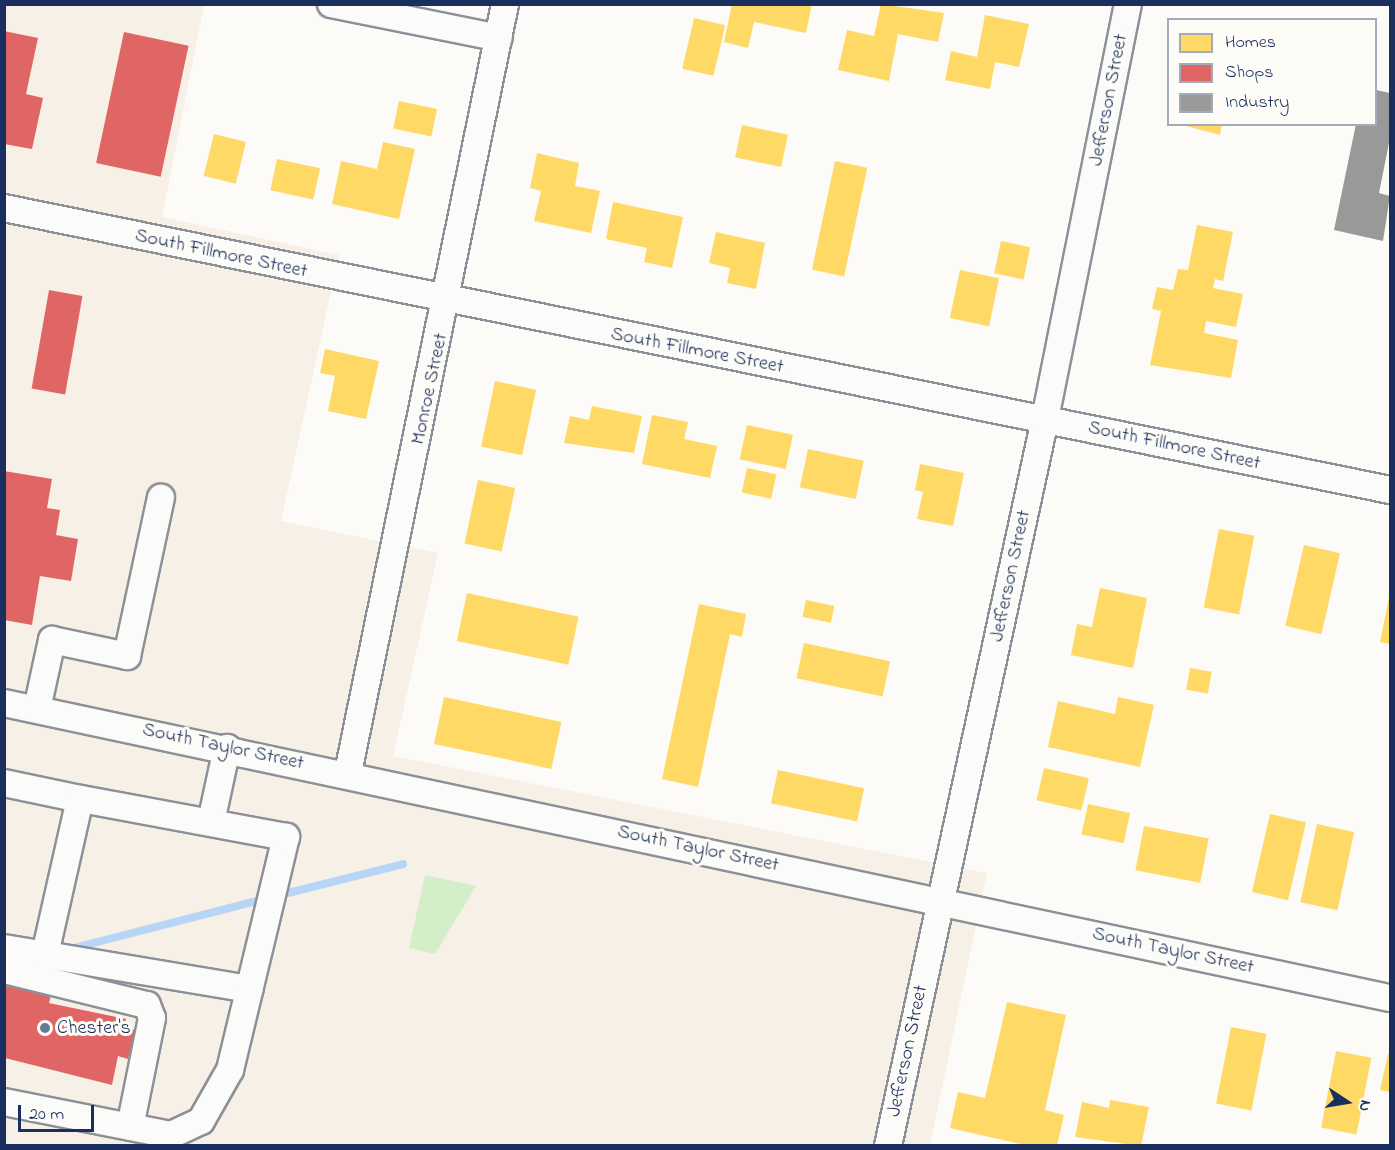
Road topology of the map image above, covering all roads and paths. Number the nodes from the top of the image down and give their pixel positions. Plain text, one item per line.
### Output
1 (331, 4) edge
2 (505, 4) edge
3 (1128, 4) edge
4 (499, 38) junction
5 (4, 208) edge
6 (448, 302) junction
7 (1045, 419) junction
8 (1390, 490) edge
9 (161, 498) dead end
10 (4, 703) edge
11 (37, 709) junction
12 (227, 748) junction
13 (348, 773) junction
14 (4, 783) edge
15 (80, 799) junction
16 (211, 822) junction
17 (939, 901) junction
18 (4, 948) edge
19 (45, 954) junction
20 (4, 970) edge
21 (250, 989) junction
22 (1390, 998) edge
23 (4, 1102) edge
24 (138, 1129) junction
25 (170, 1140) edge
26 (888, 1146) edge

1 - 4 street
2 - 4 street, Monroe Street
3 - 7 street, Jefferson Street
4 - 6 street, Monroe Street
5 - 6 street, South Fillmore Street
6 - 7 street, South Fillmore Street
6 - 13 street, Monroe Street
7 - 8 street, South Fillmore Street
7 - 17 street, Jefferson Street
9 - 11 street
10 - 11 street, South Taylor Street
11 - 12 street, South Taylor Street
12 - 13 street, South Taylor Street
12 - 16 street
13 - 17 street, South Taylor Street
14 - 15 street
15 - 16 street
15 - 19 street
16 - 21 street
17 - 22 street, South Taylor Street
17 - 26 street, Jefferson Street
18 - 19 street
19 - 21 street
20 - 24 street
21 - 25 street
23 - 24 street
24 - 25 street

